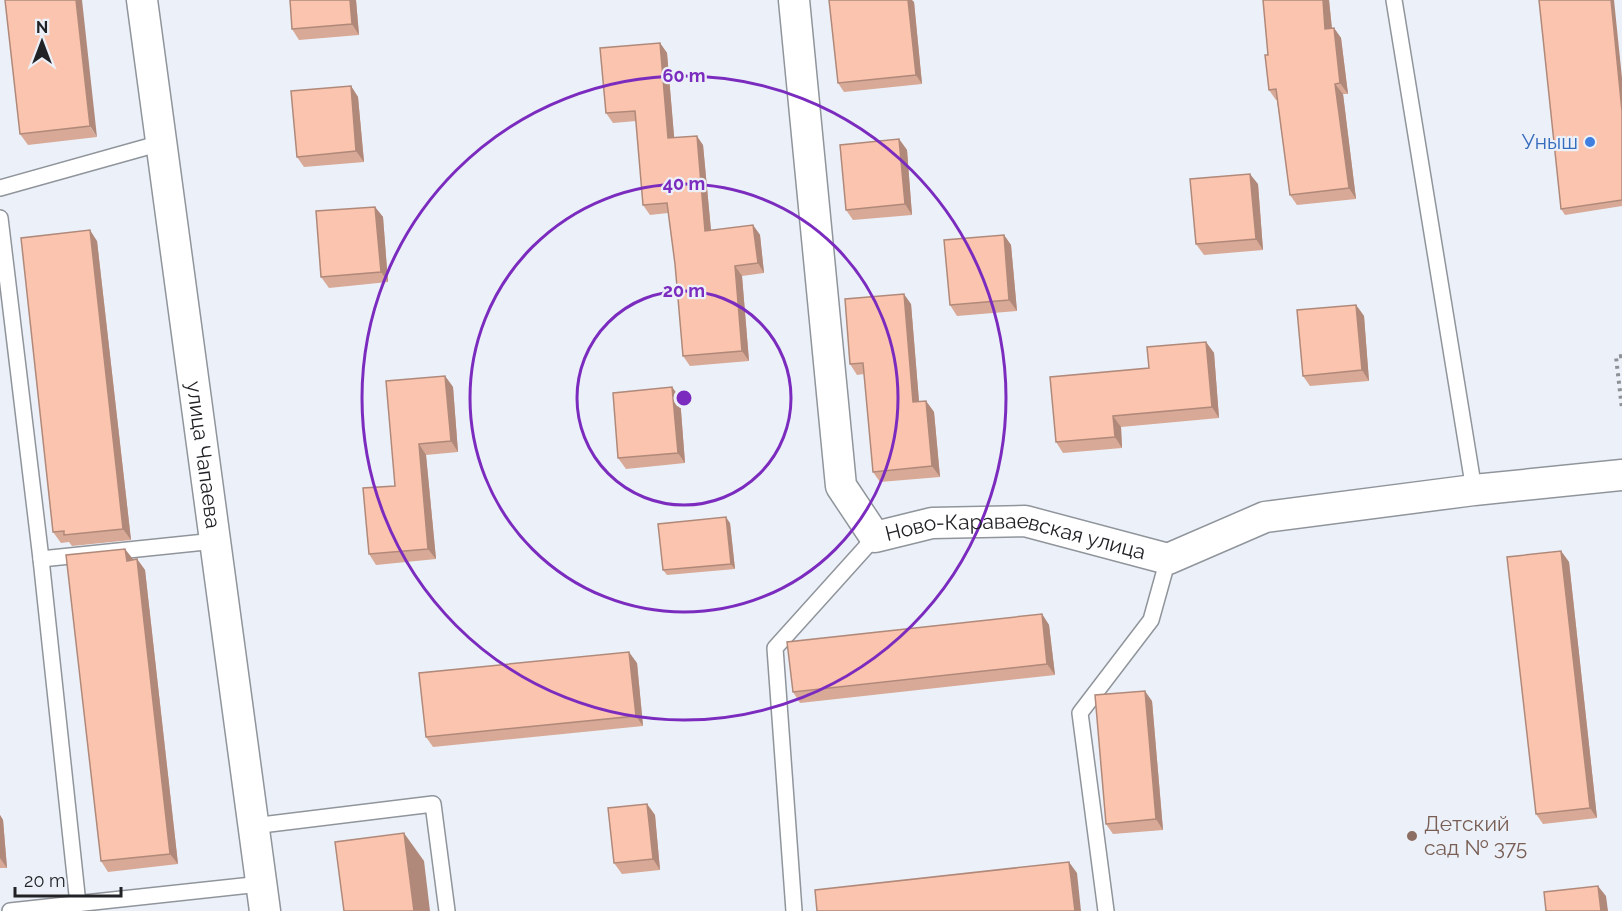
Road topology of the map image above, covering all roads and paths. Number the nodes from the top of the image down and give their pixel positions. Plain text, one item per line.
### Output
1 (142, 0) edge
2 (794, 0) edge
3 (1394, 0) edge
4 (161, 143) junction
5 (0, 188) edge
6 (0, 218) edge
7 (1622, 357) edge
8 (1622, 409) edge
9 (1622, 475) edge
10 (1474, 490) junction
11 (874, 537) junction
12 (214, 541) junction
13 (41, 559) junction
14 (1168, 559) junction
15 (253, 826) junction
16 (263, 898) edge
17 (78, 904) junction
18 (9, 911) edge
19 (447, 911) edge
20 (794, 911) edge
21 (1106, 911) edge

1 - 4 street, улица Чапаева
2 - 11 street, Ново-Караваевская улица
3 - 10 lane
4 - 5 lane
4 - 12 street, улица Чапаева
6 - 13 lane
7 - 8 path
9 - 10 street, Ново-Караваевская улица
10 - 14 street, Ново-Караваевская улица
11 - 14 street, Ново-Караваевская улица
11 - 20 lane
12 - 13 lane
12 - 15 street, улица Чапаева
13 - 17 lane
14 - 21 lane
15 - 16 street, улица Чапаева
15 - 19 lane
16 - 17 lane
17 - 18 lane

